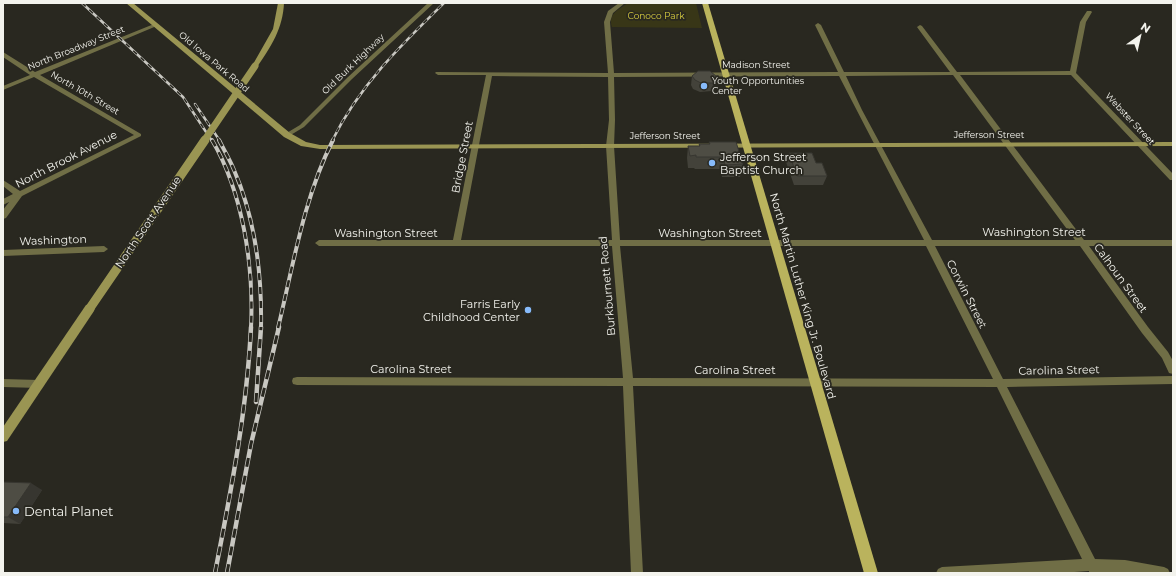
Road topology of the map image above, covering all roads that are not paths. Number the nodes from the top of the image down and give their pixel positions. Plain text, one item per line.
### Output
1 (129, 3) edge
2 (281, 3) edge
3 (431, 3) edge
4 (622, 3) edge
5 (704, 3) edge
6 (1089, 12) dead end
7 (818, 24) dead end
8 (156, 25) junction
9 (920, 27) dead end
10 (3, 54) edge
11 (438, 73) dead end
12 (1073, 73) junction
13 (489, 74) junction
14 (726, 74) junction
15 (841, 74) junction
16 (956, 74) junction
17 (35, 75) junction
18 (610, 75) junction
19 (3, 88) edge
20 (138, 135) joint
21 (287, 136) junction
22 (1142, 144) junction
23 (1173, 144) edge
24 (878, 145) junction
25 (1009, 145) junction
26 (475, 146) junction
27 (610, 146) junction
28 (747, 146) junction
29 (1173, 178) edge
30 (3, 182) edge
31 (19, 194) junction
32 (3, 202) edge
33 (3, 216) edge
34 (319, 243) dead end
35 (616, 243) junction
36 (1082, 243) junction
37 (1173, 243) edge
38 (456, 244) junction
39 (776, 244) junction
40 (928, 244) junction
41 (104, 249) dead end
42 (3, 253) edge
43 (1173, 370) edge
44 (1173, 380) edge
45 (297, 381) dead end
46 (628, 381) junction
47 (814, 382) junction
48 (999, 382) junction
49 (3, 383) edge
50 (39, 384) junction
51 (3, 437) edge
52 (1094, 569) edge
53 (637, 573) edge
54 (871, 573) edge
55 (942, 573) edge
56 (1164, 573) edge

1 - 8 street, Old Iowa Park Road
2 - 50 street, North Scott Avenue, bridge
3 - 21 street, Old Burk Highway
4 - 18 street, Burkburnett Road
5 - 14 main road, North Martin Luther King Jr. Boulevard
6 - 12 street
7 - 15 street, Corwin Street
8 - 17 street, North Broadway Street
8 - 21 street, Old Iowa Park Road
9 - 16 street, Calhoun Street
10 - 17 street, North 10th Street
11 - 13 street, Madison Street
12 - 16 street, Madison Street
12 - 22 street, Webster Street
13 - 18 street, Madison Street
13 - 26 street, Bridge Street
14 - 15 street, Madison Street
14 - 18 street, Madison Street
14 - 28 main road, North Martin Luther King Jr. Boulevard
15 - 16 street, Madison Street
15 - 24 street, Corwin Street
16 - 25 street, Calhoun Street
17 - 19 street, North Broadway Street
17 - 20 street, North 10th Street
18 - 27 street, Burkburnett Road
20 - 31 street, North Brook Avenue
21 - 26 street, Jefferson Street
22 - 23 street, Jefferson Street
22 - 25 street, Jefferson Street
22 - 29 street, Webster Street
24 - 25 street, Jefferson Street
24 - 28 street, Jefferson Street
24 - 40 street, Corwin Street
25 - 36 street, Calhoun Street
26 - 27 street, Jefferson Street
26 - 38 street, Bridge Street
27 - 28 street, Jefferson Street
27 - 35 street, Burkburnett Road
28 - 39 main road, North Martin Luther King Jr. Boulevard
30 - 31 street
31 - 32 street, North Brook Avenue
31 - 33 street
34 - 38 street, Washington Street
35 - 38 street, Washington Street
35 - 39 street, Washington Street
35 - 46 street, Burkburnett Road
36 - 37 street, Washington Street
36 - 40 street, Washington Street
36 - 43 street, Calhoun Street
39 - 40 street, Washington Street
39 - 47 main road, North Martin Luther King Jr. Boulevard
40 - 48 street, Corwin Street
41 - 42 street, Washington
44 - 48 street, Carolina Street
45 - 46 street, Carolina Street
46 - 47 street, Carolina Street
46 - 53 street, Burkburnett Road
47 - 48 street, Carolina Street
47 - 54 main road, North Martin Luther King Jr. Boulevard
48 - 52 street, Corwin Street
49 - 50 street
50 - 51 street, North Scott Avenue
52 - 55 street
52 - 56 street

